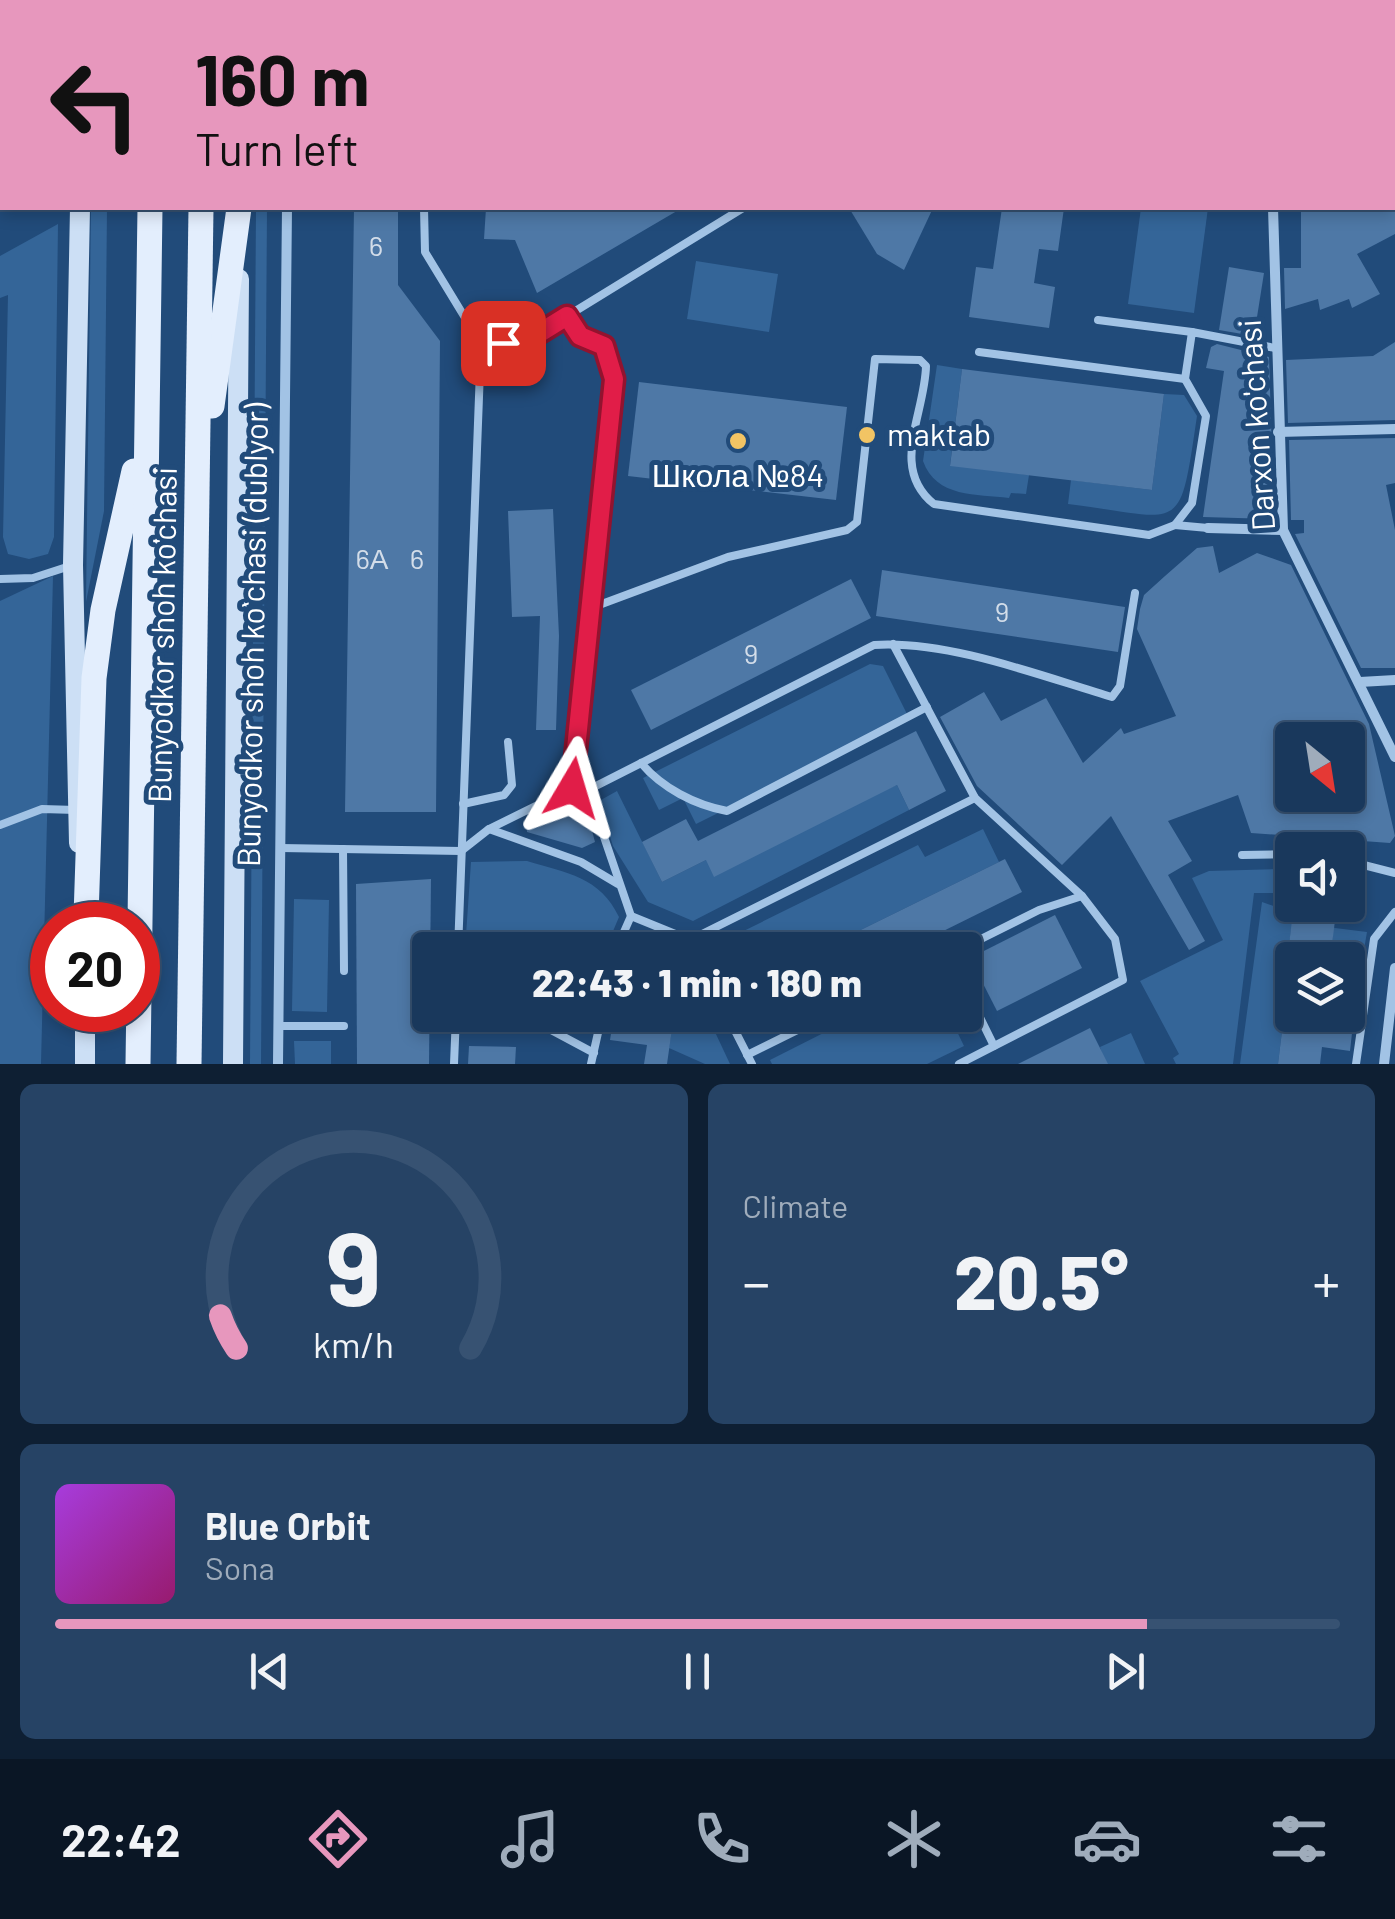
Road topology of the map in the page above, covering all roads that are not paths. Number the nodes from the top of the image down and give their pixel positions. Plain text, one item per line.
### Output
1 (80, 210) edge
2 (150, 210) edge
3 (201, 210) edge
4 (239, 210) edge
5 (239, 210) edge
6 (287, 210) edge
7 (424, 210) edge
8 (740, 210) edge
9 (1273, 210) edge
10 (567, 316) junction
11 (1098, 320) dead end
12 (1192, 332) junction
13 (481, 344) junction
14 (1276, 348) junction
15 (979, 352) dead end
16 (1186, 379) junction
17 (146, 417) junction
18 (1395, 430) edge
19 (1278, 432) junction
20 (1175, 525) junction
21 (1208, 528) joint
22 (1283, 530) junction
23 (73, 565) junction
24 (196, 570) junction
25 (0, 579) edge
26 (1135, 593) dead end
27 (591, 608) junction
28 (892, 644) junction
29 (1395, 680) edge
30 (1360, 682) junction
31 (927, 707) junction
32 (508, 742) dead end
33 (1395, 757) edge
34 (641, 762) junction
35 (572, 788) junction
36 (588, 790) junction
37 (976, 798) junction
38 (463, 804) junction
39 (76, 810) junction
40 (0, 824) edge
41 (490, 829) junction
42 (281, 848) junction
43 (343, 849) junction
44 (461, 851) junction
45 (1275, 854) edge
46 (1242, 855) dead end
47 (1365, 865) edge
48 (1395, 873) edge
49 (618, 884) junction
50 (1082, 896) junction
51 (84, 902) edge
52 (87, 902) edge
53 (1395, 912) edge
54 (631, 916) junction
55 (459, 932) edge
56 (624, 932) edge
57 (670, 932) edge
58 (706, 932) edge
59 (982, 938) edge
60 (1395, 968) edge
61 (344, 971) dead end
62 (982, 1022) edge
63 (278, 1026) junction
64 (344, 1026) dead end
65 (86, 1032) edge
66 (455, 1032) edge
67 (555, 1032) edge
68 (598, 1032) edge
69 (735, 1032) edge
70 (798, 1032) edge
71 (994, 1046) junction
72 (594, 1053) junction
73 (749, 1060) edge
74 (85, 1064) edge
75 (138, 1064) edge
76 (189, 1064) edge
77 (233, 1064) edge
78 (278, 1064) edge
79 (454, 1064) edge
80 (591, 1064) edge
81 (959, 1064) edge
82 (1356, 1064) edge
83 (1384, 1064) edge

1 - 23 street
2 - 17 main road, Bunyodkor shoh ko'chasi
3 - 24 main road, Bunyodkor shoh ko'chasi
4 - 24 main road
5 - 77 street, Bunyodkor shoh koʻchasi (dublyor)
6 - 42 street, Bunyodkor shoh koʻchasi (dublyor)
7 - 13 lane
8 - 10 lane
9 - 14 street, Darxon ko'chasi
10 - 13 lane
10 - 27 lane
11 - 12 lane
12 - 14 lane
12 - 16 lane
13 - 38 lane
14 - 19 street, Darxon ko'chasi
15 - 16 lane
16 - 20 lane
17 - 52 main road
17 - 75 main road, Bunyodkor shoh ko'chasi
18 - 19 street
19 - 22 street, Darxon ko'chasi
20 - 21 lane
20 - 27 lane
21 - 22 street
22 - 30 street, Darxon ko'chasi
23 - 25 lane
23 - 39 street
24 - 76 main road, Bunyodkor shoh ko'chasi
26 - 28 lane
27 - 35 lane
28 - 31 lane
28 - 34 lane
29 - 30 street
30 - 33 street, Darxon ko'chasi
31 - 34 lane
31 - 37 lane
32 - 38 lane
34 - 36 lane
35 - 36 lane
35 - 41 lane
36 - 49 lane
37 - 50 lane
37 - 58 lane
38 - 44 lane
39 - 40 lane
39 - 51 street
41 - 44 lane
41 - 49 lane
42 - 43 lane
42 - 63 street, Bunyodkor shoh koʻchasi (dublyor)
43 - 44 lane
43 - 61 lane
44 - 55 lane
45 - 46 lane
47 - 48 lane
49 - 54 lane
50 - 59 lane
50 - 71 lane
53 - 82 lane
54 - 56 lane
54 - 57 lane
60 - 83 street
62 - 71 lane
63 - 64 lane
63 - 78 street, Bunyodkor shoh koʻchasi (dublyor)
65 - 74 street
66 - 79 lane
67 - 72 lane
68 - 72 lane
69 - 73 lane
70 - 73 lane
71 - 81 lane
72 - 80 lane

